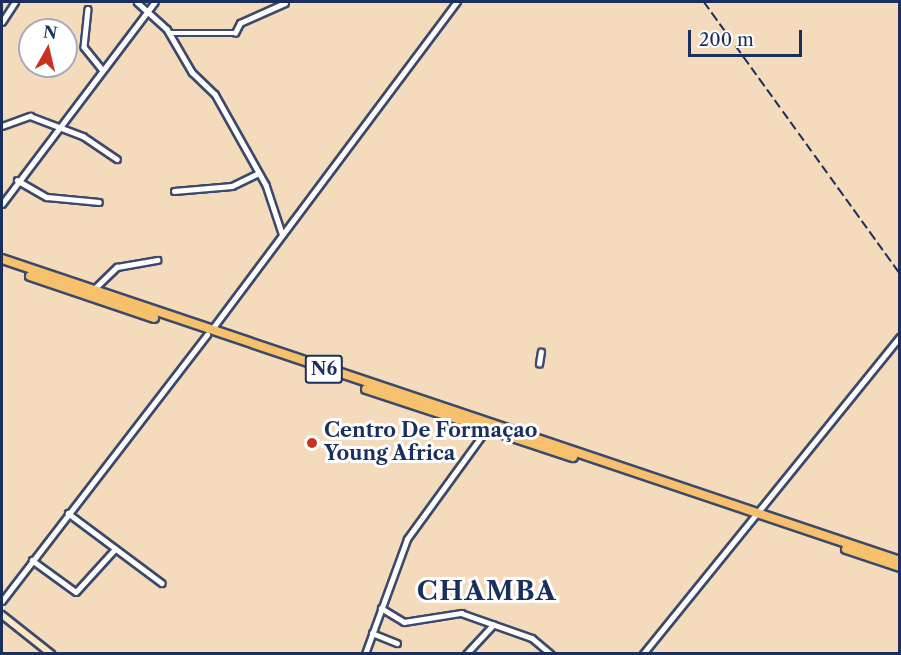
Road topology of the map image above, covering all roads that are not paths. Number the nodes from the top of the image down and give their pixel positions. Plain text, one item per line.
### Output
1 (15, 2) edge
2 (137, 2) edge
3 (155, 2) edge
4 (457, 2) edge
5 (285, 3) edge
6 (88, 9) dead end
7 (147, 12) junction
8 (2, 22) edge
9 (170, 33) junction
10 (102, 69) junction
11 (2, 126) edge
12 (59, 126) junction
13 (117, 159) dead end
14 (257, 174) junction
15 (17, 180) junction
16 (174, 191) dead end
17 (99, 202) dead end
18 (2, 204) edge
19 (282, 232) junction
20 (2, 259) edge
21 (157, 260) dead end
22 (2, 265) edge
23 (93, 291) junction
24 (209, 333) junction
25 (900, 337) edge
26 (542, 352) dead end
27 (539, 364) dead end
28 (487, 429) junction
29 (68, 513) junction
30 (758, 517) junction
31 (116, 549) junction
32 (32, 560) junction
33 (900, 561) edge
34 (900, 567) edge
35 (162, 583) dead end
36 (2, 601) edge
37 (381, 608) junction
38 (2, 615) edge
39 (493, 625) junction
40 (372, 633) junction
41 (396, 643) dead end
42 (51, 654) edge
43 (365, 654) edge
44 (466, 654) edge
45 (551, 654) edge
46 (643, 654) edge

1 - 8 street
2 - 7 street
3 - 7 street
4 - 19 street
5 - 9 street
6 - 10 street
7 - 9 street
7 - 10 street
9 - 14 street
10 - 12 street
11 - 12 street
12 - 13 street
12 - 15 street
14 - 16 street
14 - 19 street
15 - 17 street
15 - 18 street
19 - 24 street
20 - 23 highway, N6
21 - 23 street
22 - 24 highway, N6
23 - 24 highway, N6
24 - 28 highway, N6
24 - 29 street
24 - 30 highway, N6
25 - 30 street
26 - 27 street
28 - 30 highway, N6
28 - 37 street
29 - 31 street
29 - 32 street
30 - 33 highway, N6
30 - 34 highway, N6
30 - 46 street
31 - 32 street
31 - 35 street
32 - 36 street
37 - 39 street
37 - 40 street
38 - 42 main road
39 - 44 street
39 - 45 street
40 - 41 street
40 - 43 street

